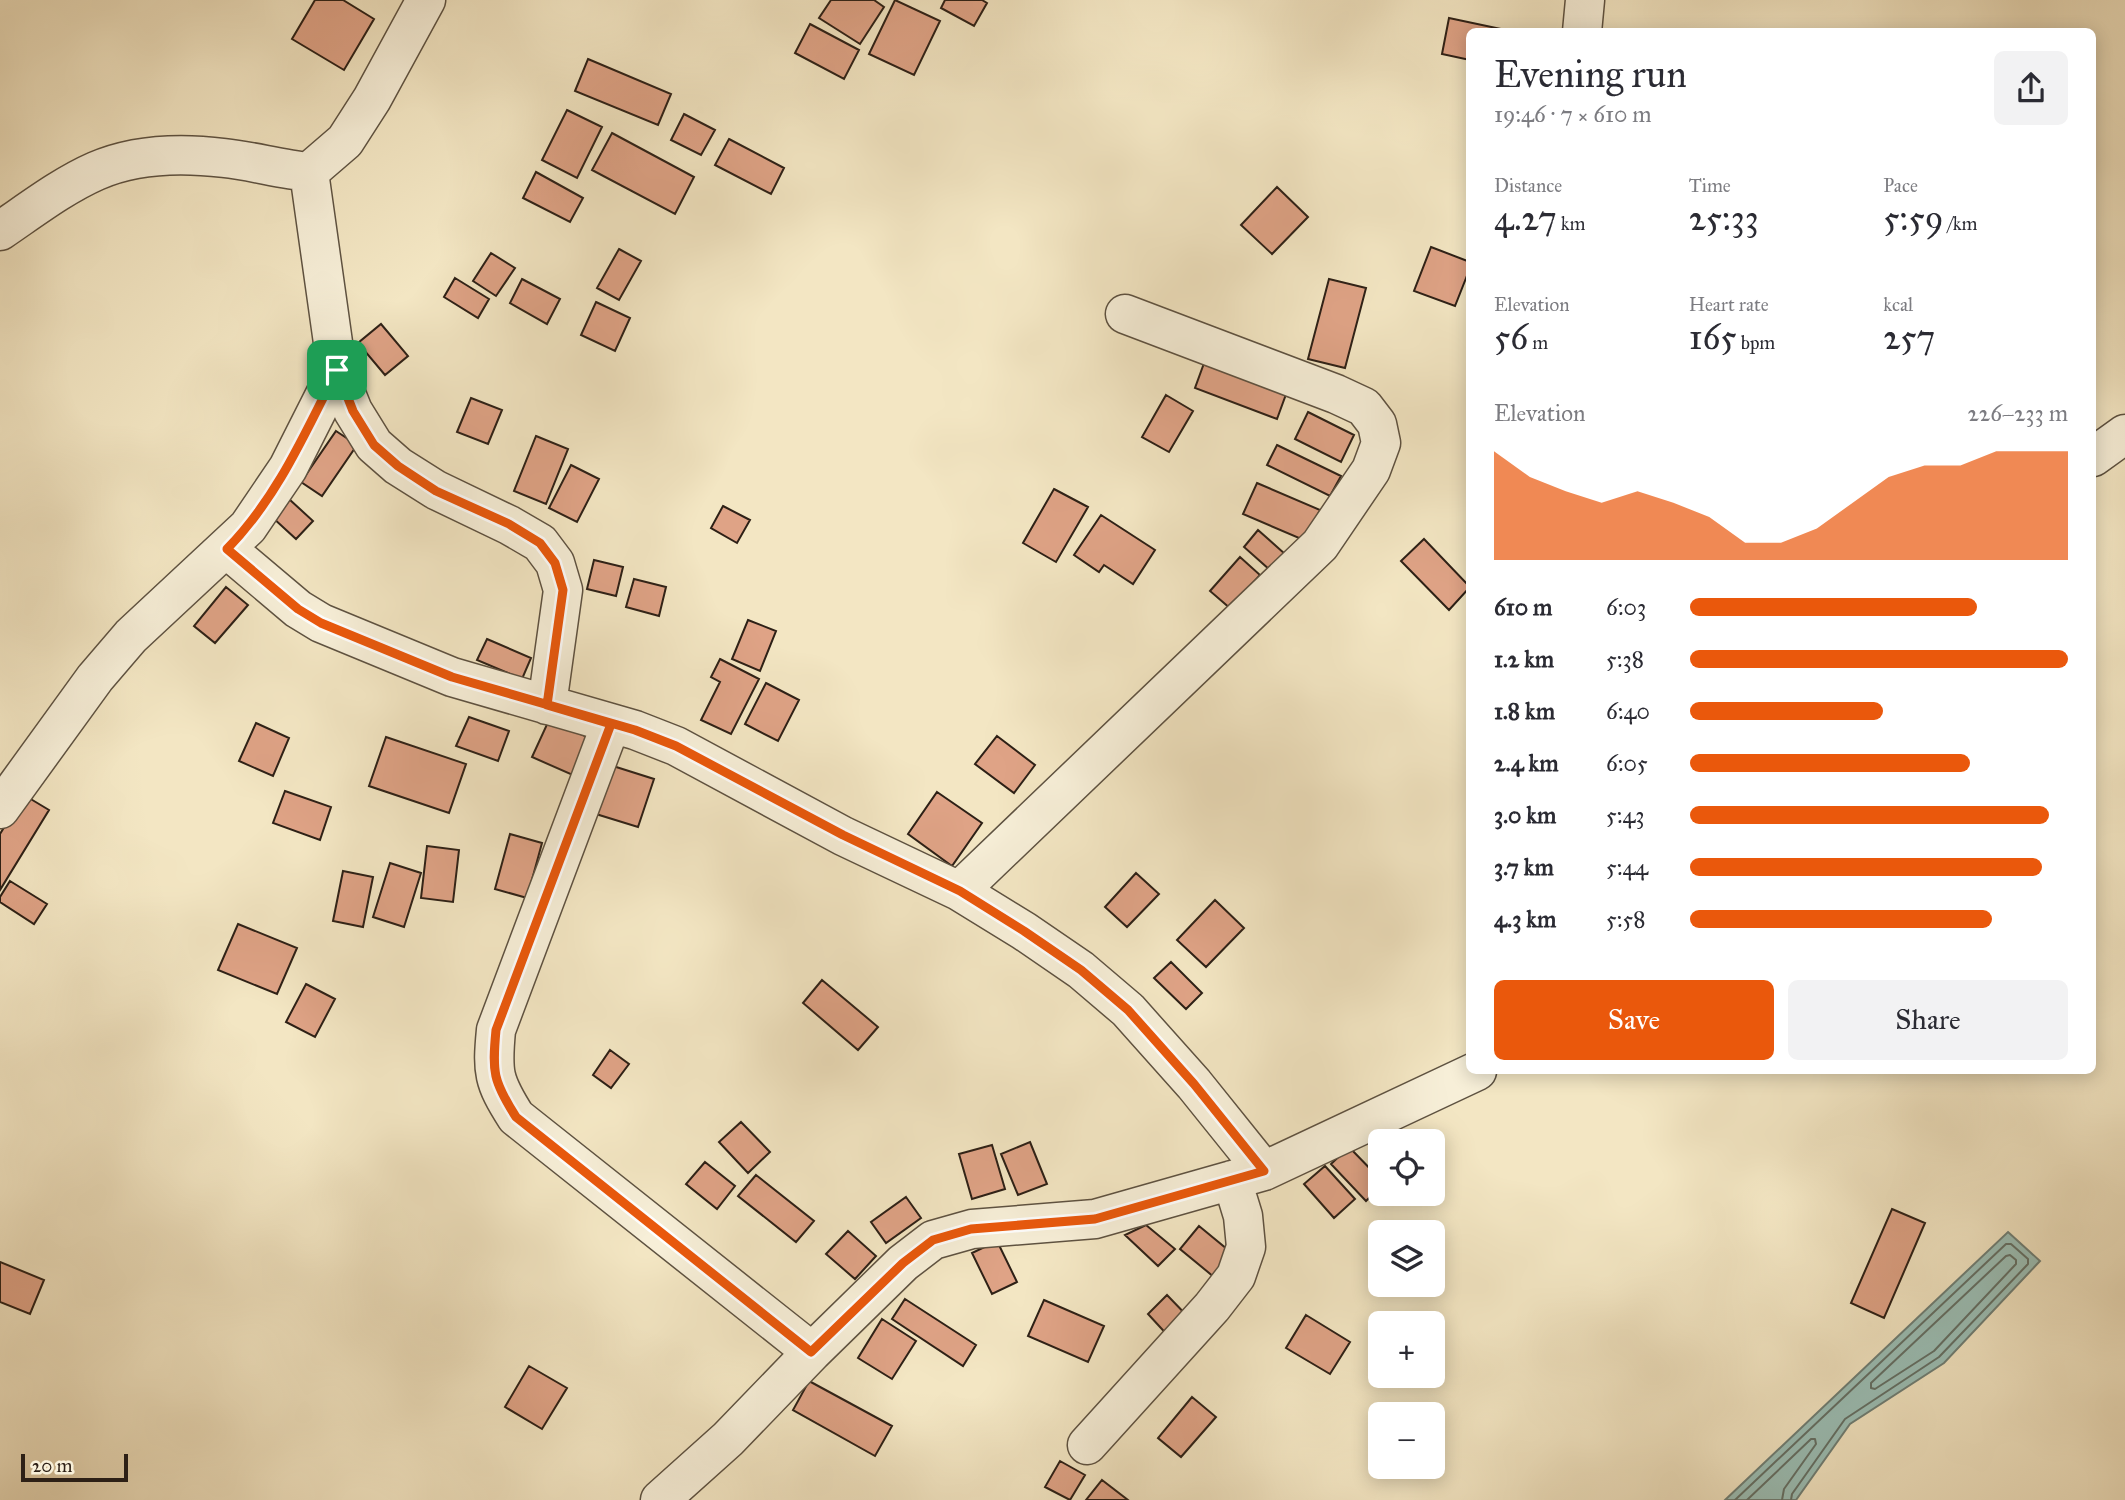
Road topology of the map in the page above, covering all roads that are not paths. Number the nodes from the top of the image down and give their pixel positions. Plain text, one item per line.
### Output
1 (426, 0) edge
2 (1585, 0) edge
3 (1582, 28) edge
4 (309, 172) junction
5 (0, 231) edge
6 (1125, 314) dead end
7 (337, 370) junction
8 (2125, 434) edge
9 (2096, 455) edge
10 (227, 549) junction
11 (547, 705) junction
12 (611, 724) junction
13 (0, 809) edge
14 (960, 891) junction
15 (1471, 1074) edge
16 (1248, 1176) junction
17 (811, 1352) junction
18 (1087, 1445) dead end
19 (660, 1500) edge

1 - 4 street
2 - 3 street
4 - 5 street
4 - 7 street
6 - 14 street
7 - 10 street
7 - 11 street
8 - 9 street
10 - 11 street
10 - 13 street
11 - 12 street
12 - 14 street
12 - 17 street
14 - 16 street
15 - 16 street
16 - 17 street
16 - 18 street
17 - 19 street

